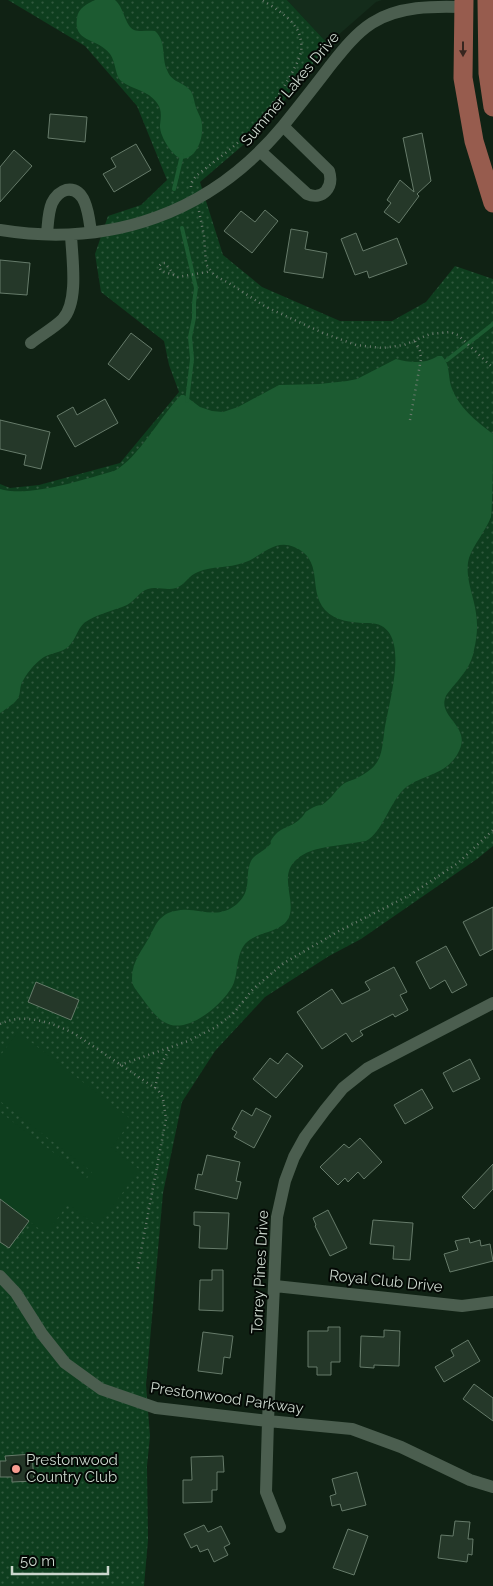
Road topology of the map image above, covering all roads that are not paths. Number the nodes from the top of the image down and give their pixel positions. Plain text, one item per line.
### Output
1 (487, 0) edge
2 (464, 4) edge
3 (493, 107) edge
4 (283, 126) junction
5 (260, 151) junction
6 (493, 203) edge
7 (0, 230) edge
8 (91, 232) junction
9 (47, 234) junction
10 (71, 235) junction
11 (31, 343) dead end
12 (493, 1003) edge
13 (0, 1276) edge
14 (275, 1286) junction
15 (493, 1303) edge
16 (268, 1421) junction
17 (493, 1488) edge
18 (280, 1526) dead end

1 - 3 main road
2 - 4 street, Summer Lakes Drive
2 -> 6 main road
4 - 5 street, Summer Lakes Drive
4 - 5 street
5 - 8 street, Summer Lakes Drive
7 - 9 street, Summer Lakes Drive
8 - 9 street
8 - 10 street, Summer Lakes Drive
9 - 10 street, Summer Lakes Drive
10 - 11 street
12 - 14 street, Torrey Pines Drive
13 - 16 street, Prestonwood Parkway
14 - 15 street, Royal Club Drive
14 - 16 street, Torrey Pines Drive
16 - 17 street, Prestonwood Parkway
16 - 18 street, Torrey Pines Drive

